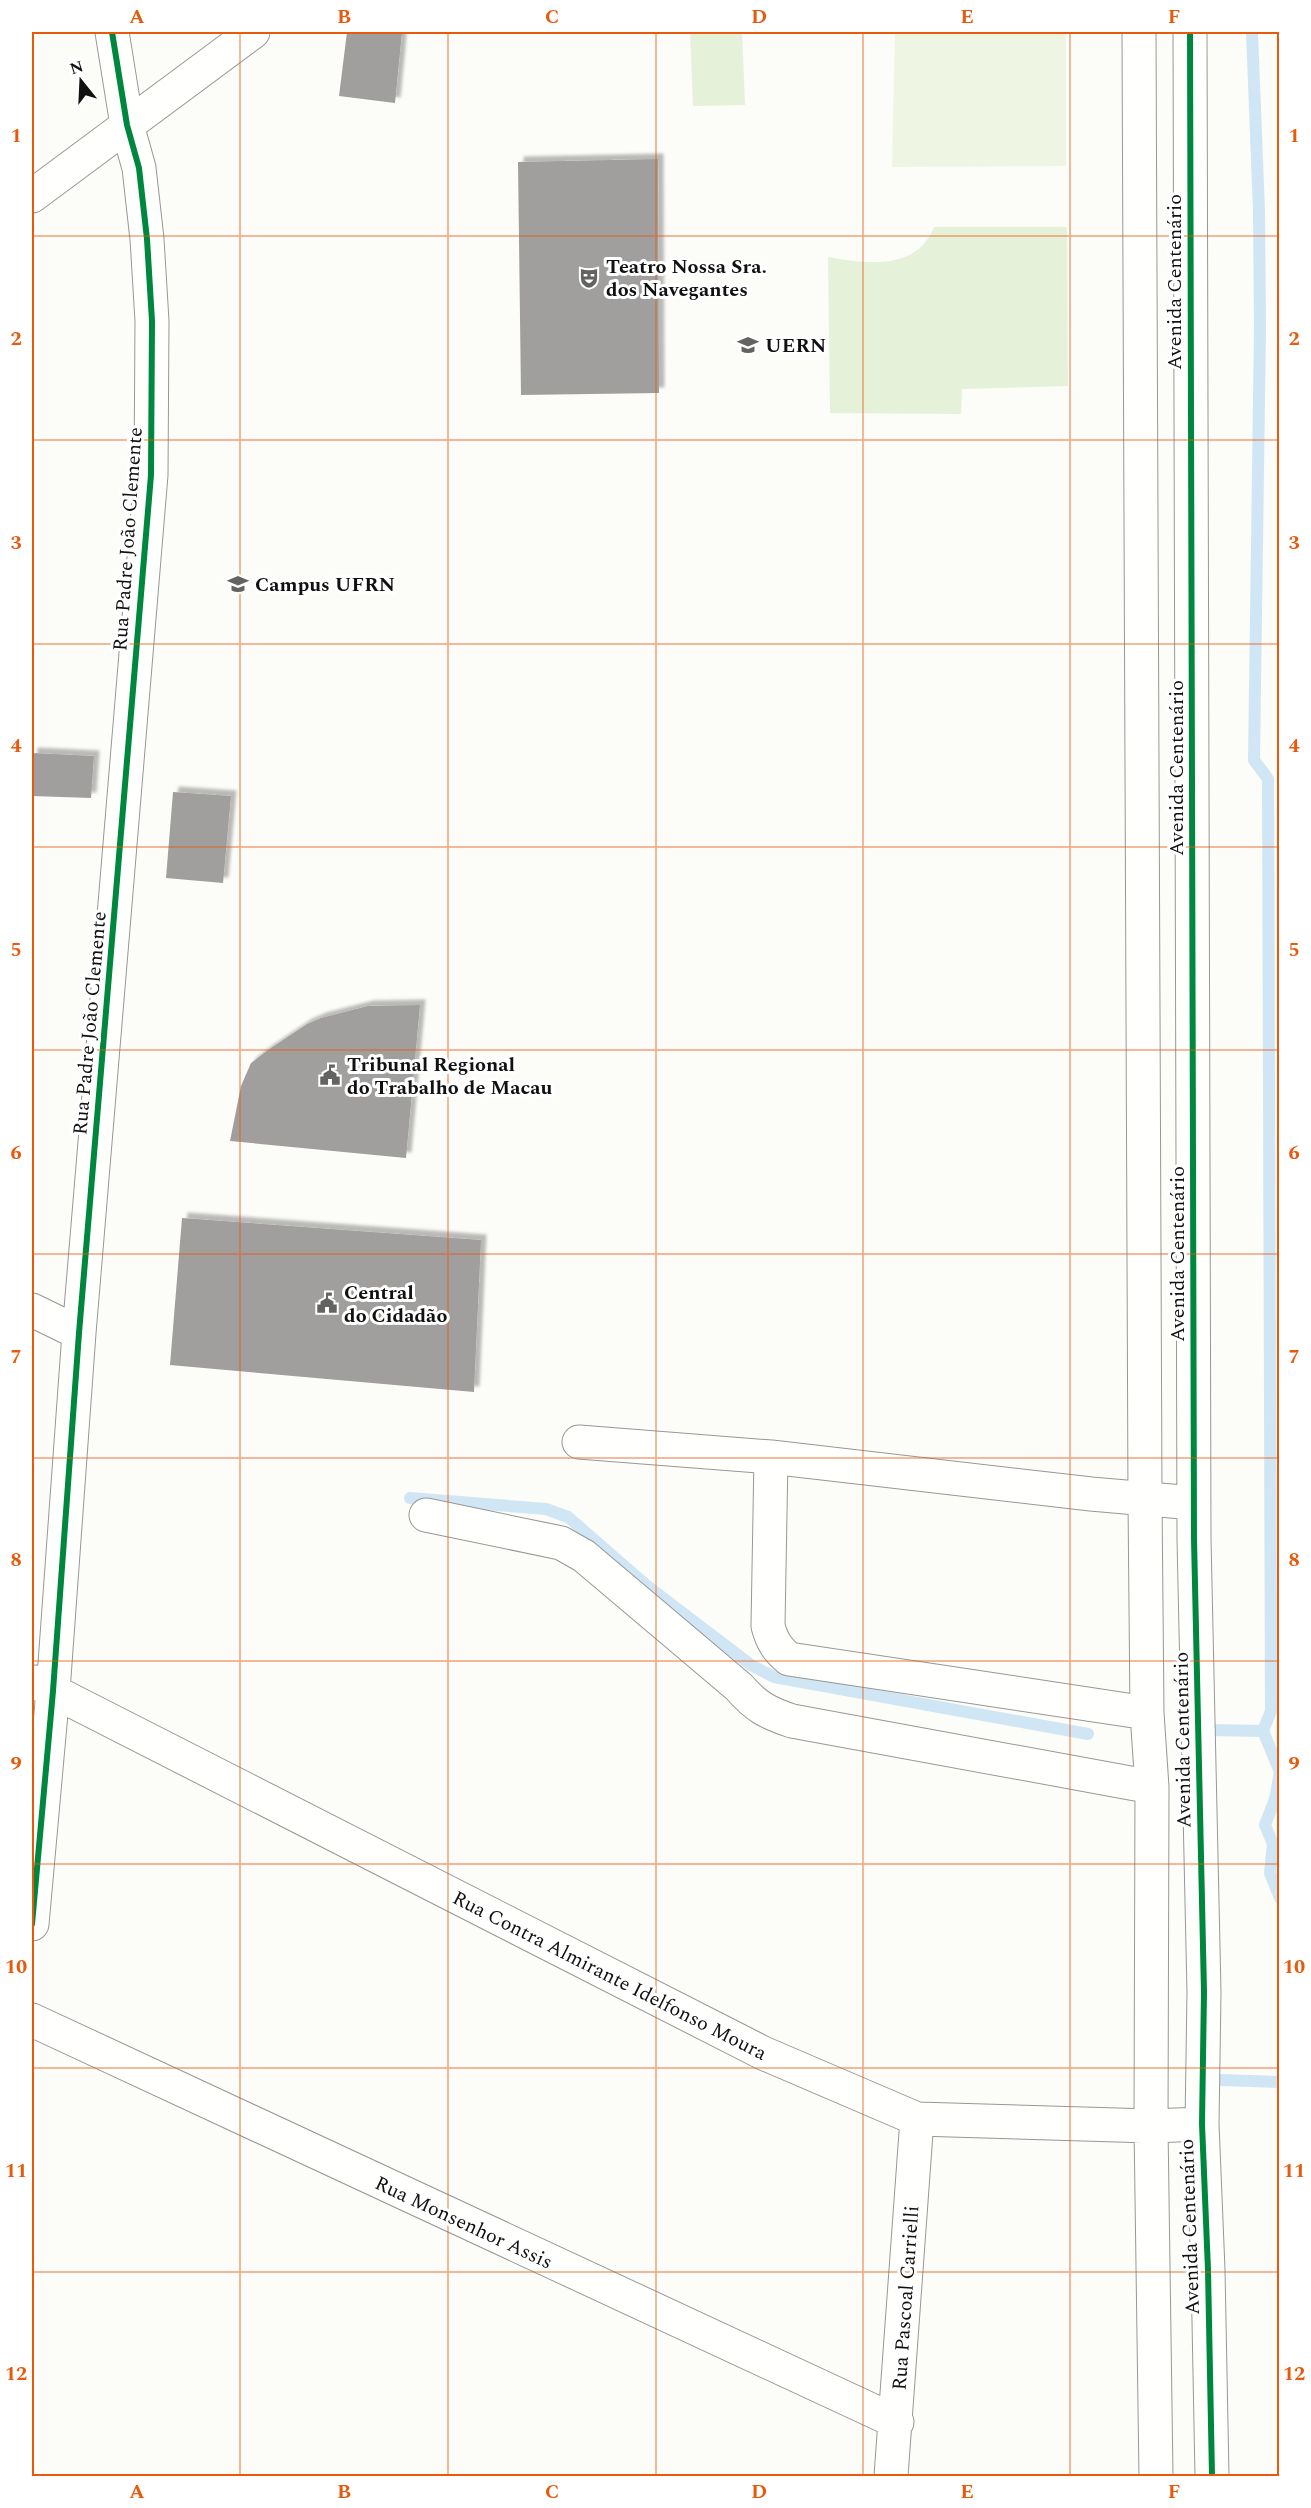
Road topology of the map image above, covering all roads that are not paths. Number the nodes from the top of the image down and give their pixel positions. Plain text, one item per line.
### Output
1 (112, 32) edge
2 (253, 32) edge
3 (1139, 32) edge
4 (1190, 32) edge
5 (127, 125) junction
6 (1138, 182) junction
7 (1191, 190) junction
8 (32, 196) edge
9 (32, 1310) edge
10 (79, 1333) junction
11 (579, 1442) dead end
12 (771, 1457) junction
13 (1145, 1500) junction
14 (1194, 1503) junction
15 (426, 1515) dead end
16 (42, 1685) edge
17 (1147, 1713) junction
18 (1152, 1787) junction
19 (32, 1924) edge
20 (32, 2020) edge
21 (918, 2119) junction
22 (1202, 2124) junction
23 (1151, 2126) junction
24 (897, 2422) junction
25 (891, 2476) edge
26 (1156, 2476) edge
27 (1212, 2476) edge

1 - 5 street, Rua Padre João Clemente
2 - 5 street
3 - 6 street, Avenida Centenário
4 - 7 street, Avenida Centenário
5 - 8 street
5 - 10 street, Rua Padre João Clemente
6 - 7 street
6 - 13 street, Avenida Centenário
7 - 14 street, Avenida Centenário
9 - 10 street
10 - 16 street, Rua Padre João Clemente
11 - 12 street
12 - 13 street
12 - 17 street
13 - 14 street
13 - 17 street, Avenida Centenário
14 - 22 street, Avenida Centenário
15 - 18 street
16 - 19 street, Rua Padre João Clemente
16 - 21 street, Rua Contra Almirante Idelfonso Moura
17 - 18 street, Avenida Centenário
18 - 23 street, Avenida Centenário
20 - 24 street, Rua Monsenhor Assis
21 - 23 street, Rua Contra Almirante Idelfonso Moura
21 - 24 street, Rua Pascoal Carrielli
22 - 23 street, Rua Contra Almirante Idelfonso Moura
22 - 27 street, Avenida Centenário
23 - 26 street, Avenida Centenário
24 - 25 street, Rua Pascoal Carrielli

